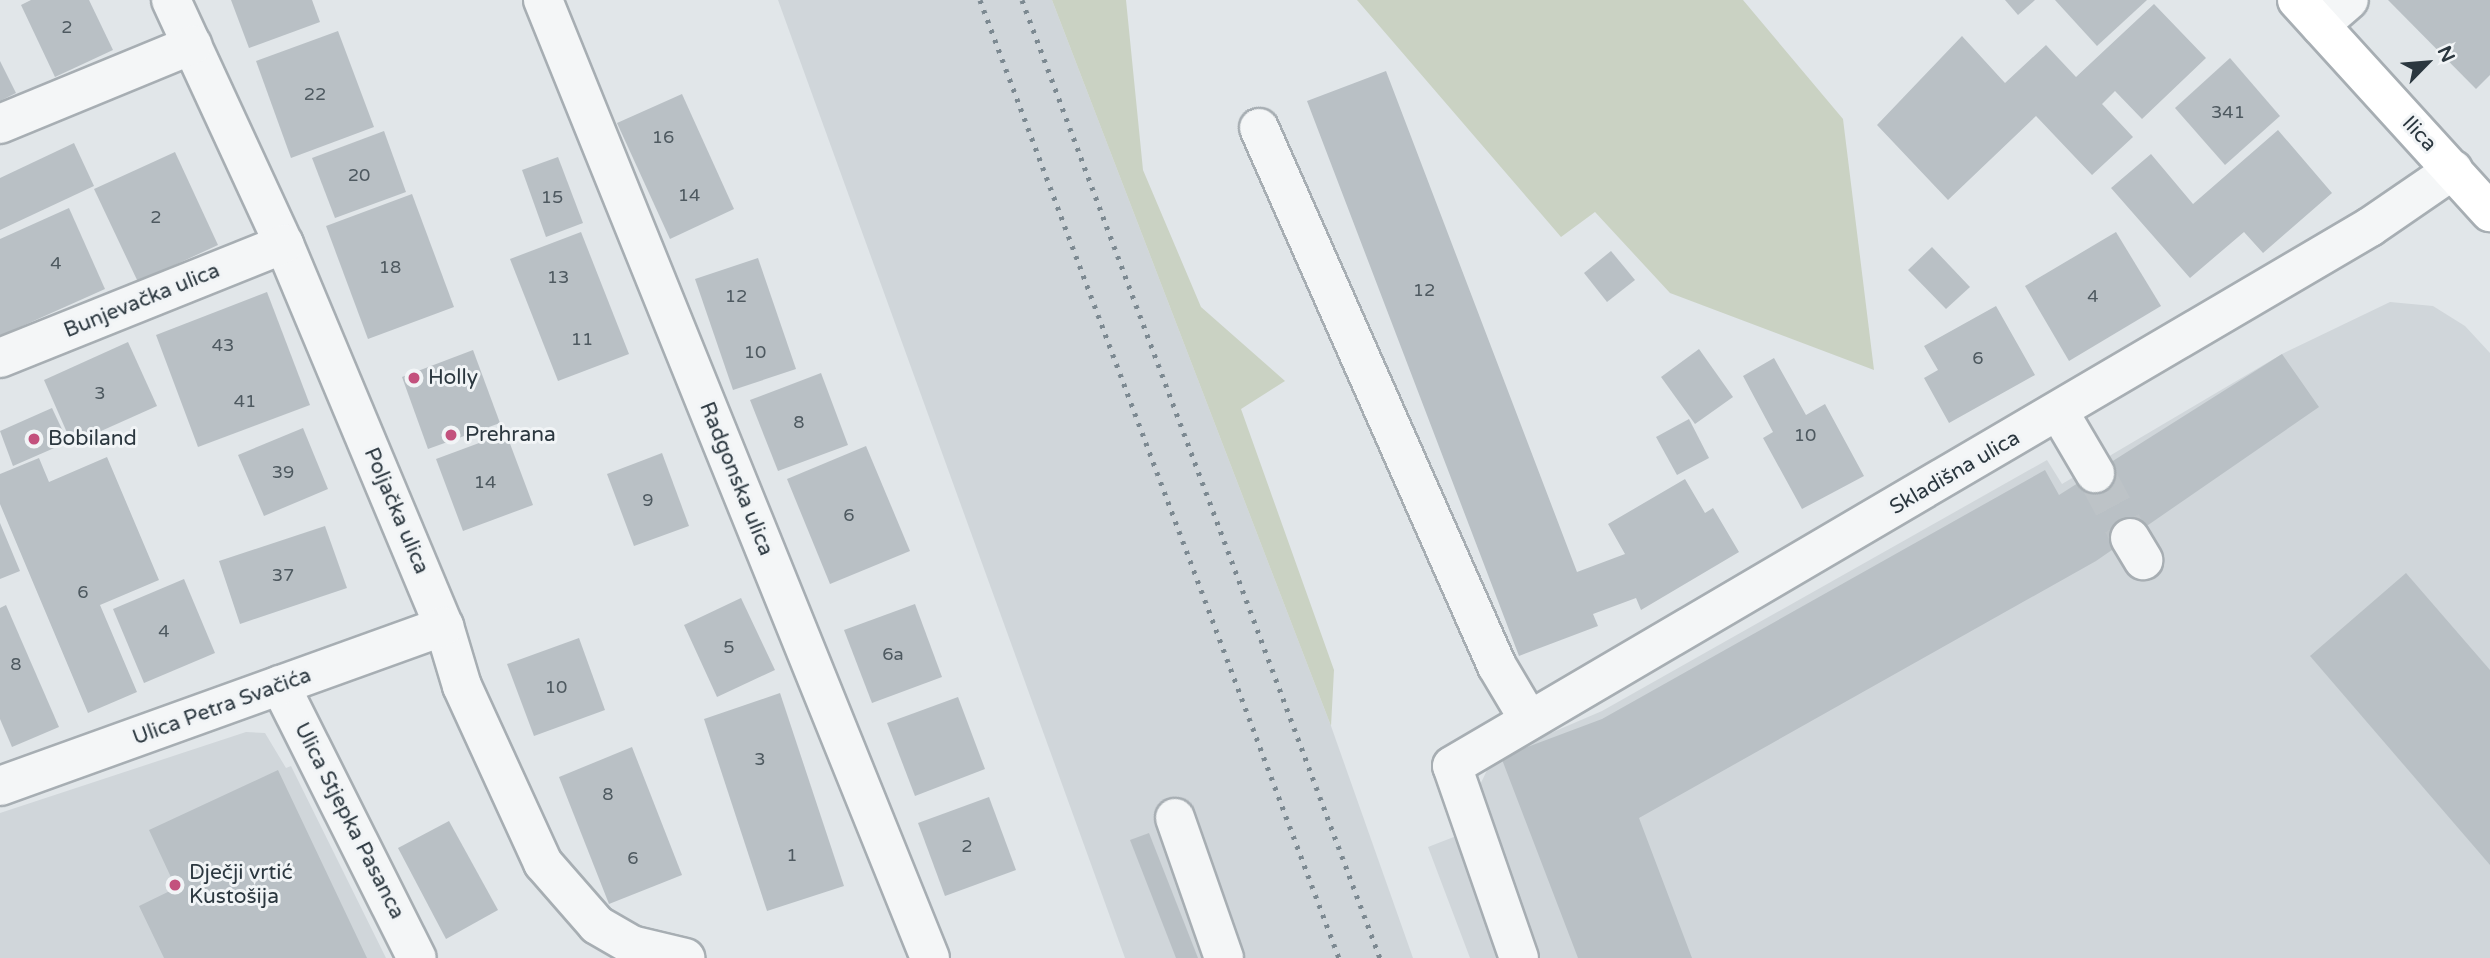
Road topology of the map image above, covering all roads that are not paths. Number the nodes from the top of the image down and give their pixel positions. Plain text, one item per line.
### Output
1 (171, 0) edge
2 (543, 0) edge
3 (2349, 0) edge
4 (2308, 13) edge
5 (192, 45) junction
6 (0, 124) edge
7 (1259, 128) dead end
8 (2453, 170) junction
9 (2490, 212) edge
10 (284, 244) junction
11 (0, 358) edge
12 (2059, 412) junction
13 (2095, 473) tunnel mouth
14 (444, 626) junction
15 (280, 685) junction
16 (1529, 720) junction
17 (0, 786) edge
18 (1175, 818) dead end
19 (417, 958) edge
20 (685, 958) edge
21 (930, 958) edge
22 (1224, 958) edge
23 (1519, 958) edge

1 - 5 street, Poljačka ulica
2 - 21 street, Radgonska ulica
3 - 4 street, Ilica
4 - 8 main road, Ilica
5 - 6 street
5 - 10 street, Poljačka ulica
7 - 16 street
8 - 9 main road, Ilica
8 - 12 street, Skladišna ulica
10 - 11 street, Bunjevačka ulica
10 - 14 street, Poljačka ulica
12 - 13 street
12 - 16 street, Skladišna ulica
14 - 15 street, Ulica Petra Svačića
14 - 20 street, Poljačka ulica
15 - 17 street, Ulica Petra Svačića
15 - 19 street, Ulica Stjepka Pasanca
16 - 23 street, Skladišna ulica
18 - 22 street

